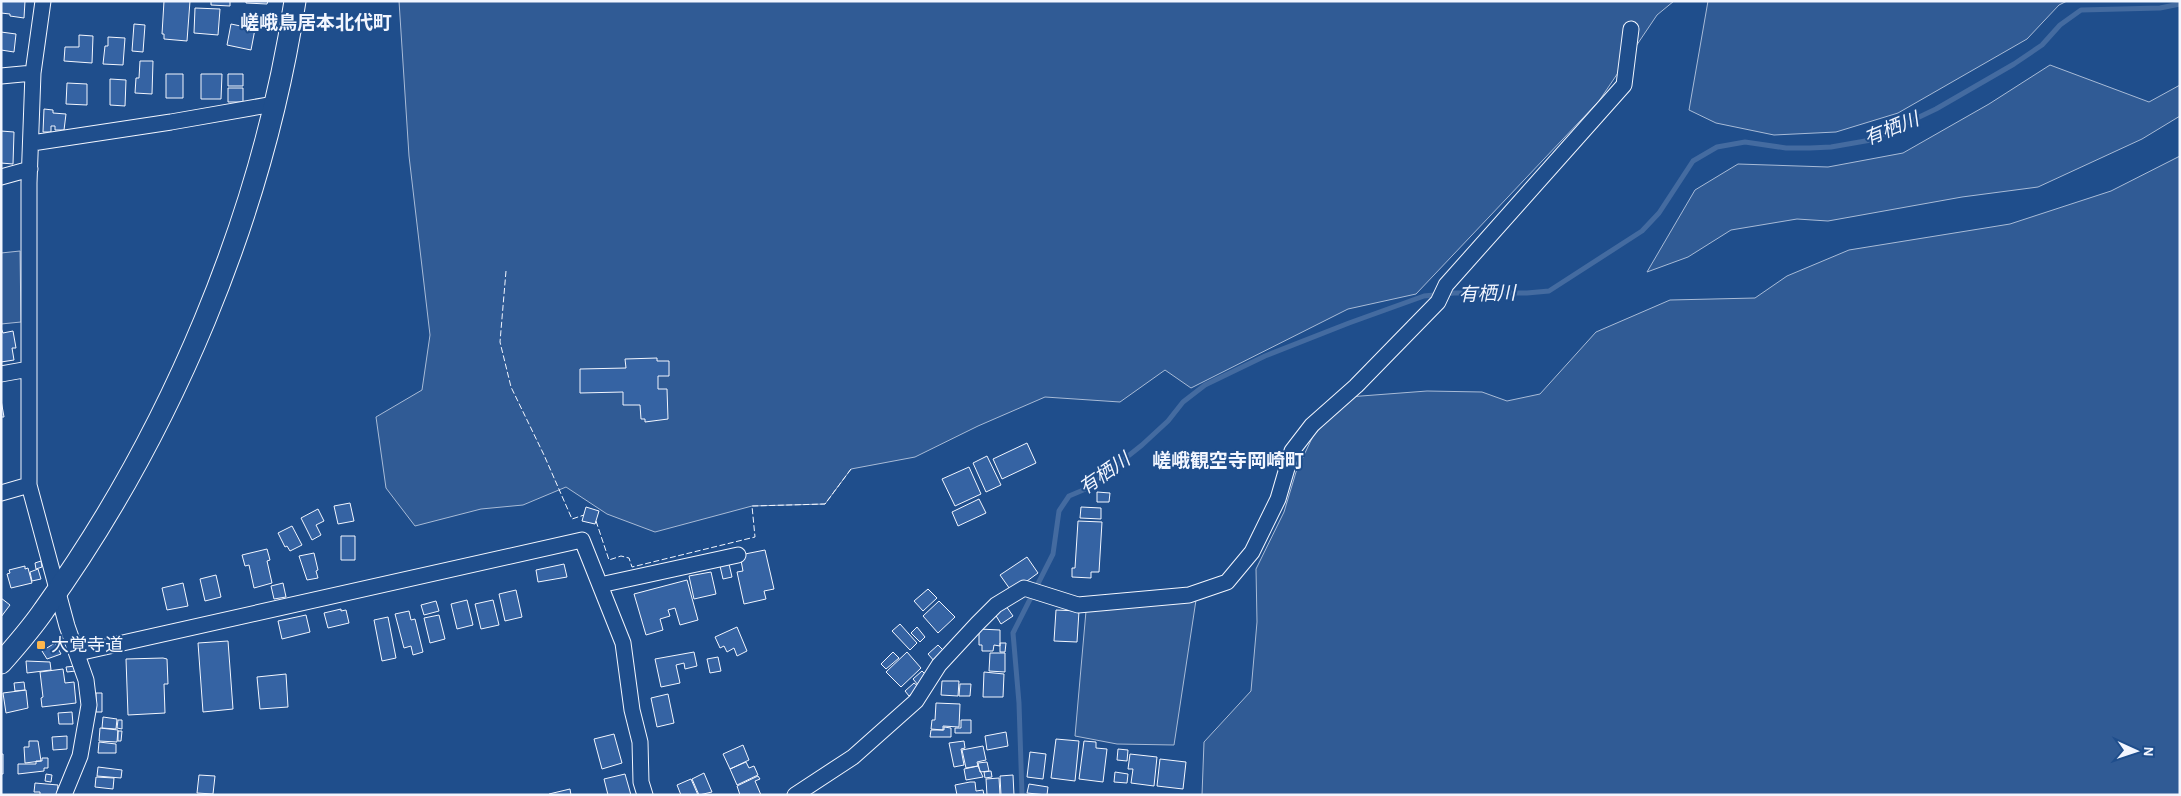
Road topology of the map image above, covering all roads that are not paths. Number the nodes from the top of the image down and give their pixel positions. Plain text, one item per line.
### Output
1 (43, 1) edge
2 (295, 1) edge
3 (1631, 29) dead end
4 (33, 73) junction
5 (1, 76) edge
6 (274, 104) junction
7 (32, 142) junction
8 (30, 169) junction
9 (1, 177) edge
10 (29, 369) junction
11 (1, 374) edge
12 (29, 485) junction
13 (1, 493) edge
14 (738, 555) dead end
15 (600, 585) junction
16 (58, 591) junction
17 (78, 653) junction
18 (1, 663) edge
19 (64, 795) edge
20 (646, 795) edge
21 (795, 795) edge

1 - 4 street
2 - 6 street
3 - 21 street
4 - 5 street
4 - 7 street
6 - 7 street
6 - 16 street
7 - 8 street
8 - 9 street
8 - 10 street
10 - 11 street
10 - 12 street
12 - 13 street
12 - 16 street
14 - 15 street
15 - 17 street
15 - 20 street
16 - 17 street
16 - 18 street
17 - 19 street

